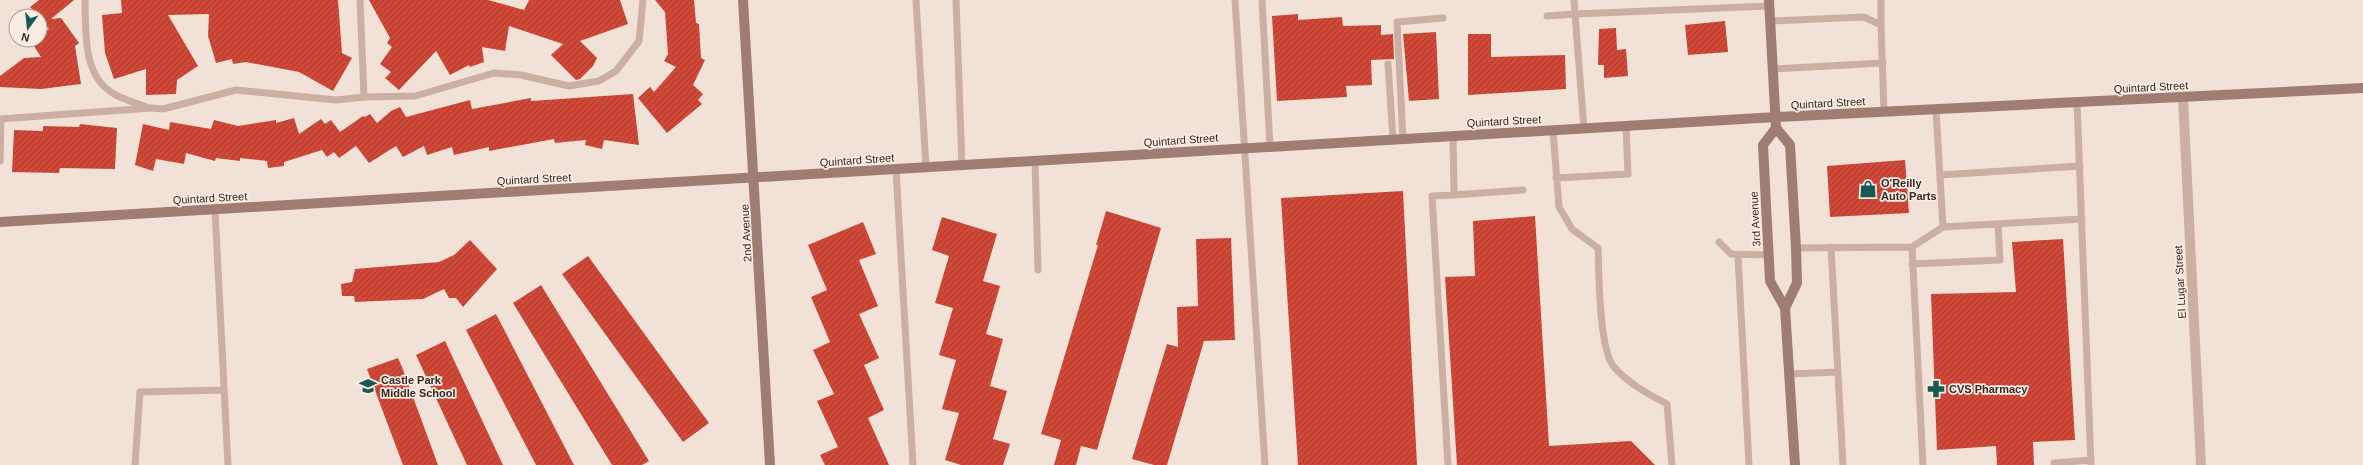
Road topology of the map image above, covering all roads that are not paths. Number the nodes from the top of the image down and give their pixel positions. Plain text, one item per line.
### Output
1 (85, 0) edge
2 (360, 0) edge
3 (643, 0) edge
4 (743, 0) edge
5 (916, 0) edge
6 (956, 0) edge
7 (1235, 0) edge
8 (1262, 0) edge
9 (1574, 0) edge
10 (1881, 0) edge
11 (1769, 3) edge
12 (1576, 14) junction
13 (1548, 16) dead end
14 (1443, 18) dead end
15 (1770, 21) junction
16 (1881, 25) junction
17 (1883, 63) junction
18 (1388, 64) dead end
19 (1773, 69) junction
20 (2363, 88) edge
21 (364, 97) junction
22 (2183, 98) junction
23 (2077, 103) junction
24 (150, 108) junction
25 (1936, 110) junction
26 (1884, 112) junction
27 (1776, 117) junction
28 (1, 119) edge
29 (1626, 126) junction
30 (1776, 128) junction
31 (1584, 129) junction
32 (1553, 131) junction
33 (1453, 136) junction
34 (1404, 139) junction
35 (1393, 140) junction
36 (1270, 146) junction
37 (1244, 148) junction
38 (0, 161) edge
39 (1035, 161) junction
40 (962, 166) junction
41 (2080, 166) junction
42 (926, 167) junction
43 (896, 169) junction
44 (1940, 175) junction
45 (755, 178) junction
46 (1556, 178) junction
47 (1524, 190) dead end
48 (1454, 195) junction
49 (215, 210) junction
50 (2082, 219) junction
51 (0, 222) edge
52 (1998, 224) junction
53 (1943, 227) junction
54 (1719, 242) dead end
55 (1831, 247) junction
56 (1912, 247) junction
57 (1796, 248) junction
58 (1769, 255) junction
59 (1738, 256) junction
60 (1912, 264) junction
61 (1038, 270) dead end
62 (1785, 308) junction
63 (1838, 372) junction
64 (1790, 374) junction
65 (224, 390) junction
66 (2091, 463) edge
67 (135, 465) edge
68 (228, 465) edge
69 (770, 465) edge
70 (913, 465) edge
71 (1265, 465) edge
72 (1448, 465) edge
73 (1672, 465) edge
74 (1749, 465) edge
75 (1795, 465) edge
76 (1842, 465) edge
77 (1923, 465) edge
78 (2054, 465) edge
79 (2202, 465) edge

1 - 24 lane
2 - 21 lane
3 - 21 lane
4 - 45 street, 2nd Avenue
5 - 42 lane
6 - 40 lane
7 - 37 lane
8 - 36 lane
9 - 12 lane
10 - 16 lane
11 - 12 lane
11 - 15 street
12 - 13 lane
12 - 31 lane
14 - 34 lane
15 - 16 lane
15 - 19 street
16 - 17 lane
17 - 19 lane
17 - 26 lane
18 - 35 lane
19 - 27 street
20 - 22 street, Quintard Street
21 - 24 lane
22 - 23 street, Quintard Street
22 - 79 street, El Lugar Street
23 - 25 street, Quintard Street
23 - 41 lane
24 - 28 lane
25 - 26 street, Quintard Street
25 - 44 lane
26 - 27 street, Quintard Street
27 - 29 street, Quintard Street
27 - 30 street
28 - 38 lane
29 - 31 street, Quintard Street
29 - 46 lane
30 - 57 street
30 - 58 street, 3rd Avenue
31 - 32 street, Quintard Street
32 - 33 street, Quintard Street
32 - 46 lane
33 - 34 street, Quintard Street
33 - 48 lane
34 - 35 street, Quintard Street
35 - 36 street, Quintard Street
36 - 37 street, Quintard Street
37 - 39 street, Quintard Street
37 - 71 lane
39 - 40 street, Quintard Street
39 - 61 lane
40 - 42 street, Quintard Street
41 - 44 lane
41 - 50 lane
42 - 43 street, Quintard Street
43 - 45 street, Quintard Street
43 - 70 lane
44 - 53 lane
45 - 49 street, Quintard Street
45 - 69 street, 2nd Avenue
46 - 73 lane
47 - 48 lane
48 - 72 lane
49 - 51 street, Quintard Street
49 - 65 lane
50 - 52 lane
50 - 66 lane
52 - 53 lane
52 - 60 lane
53 - 56 lane
54 - 59 lane
55 - 56 lane
55 - 57 lane
55 - 63 lane
56 - 60 lane
57 - 62 street
58 - 59 lane
58 - 62 street, 3rd Avenue
59 - 74 lane
60 - 77 lane
62 - 64 street, 3rd Avenue
63 - 64 lane
63 - 76 lane
64 - 75 street, 3rd Avenue
65 - 67 lane
65 - 68 lane
66 - 78 lane

